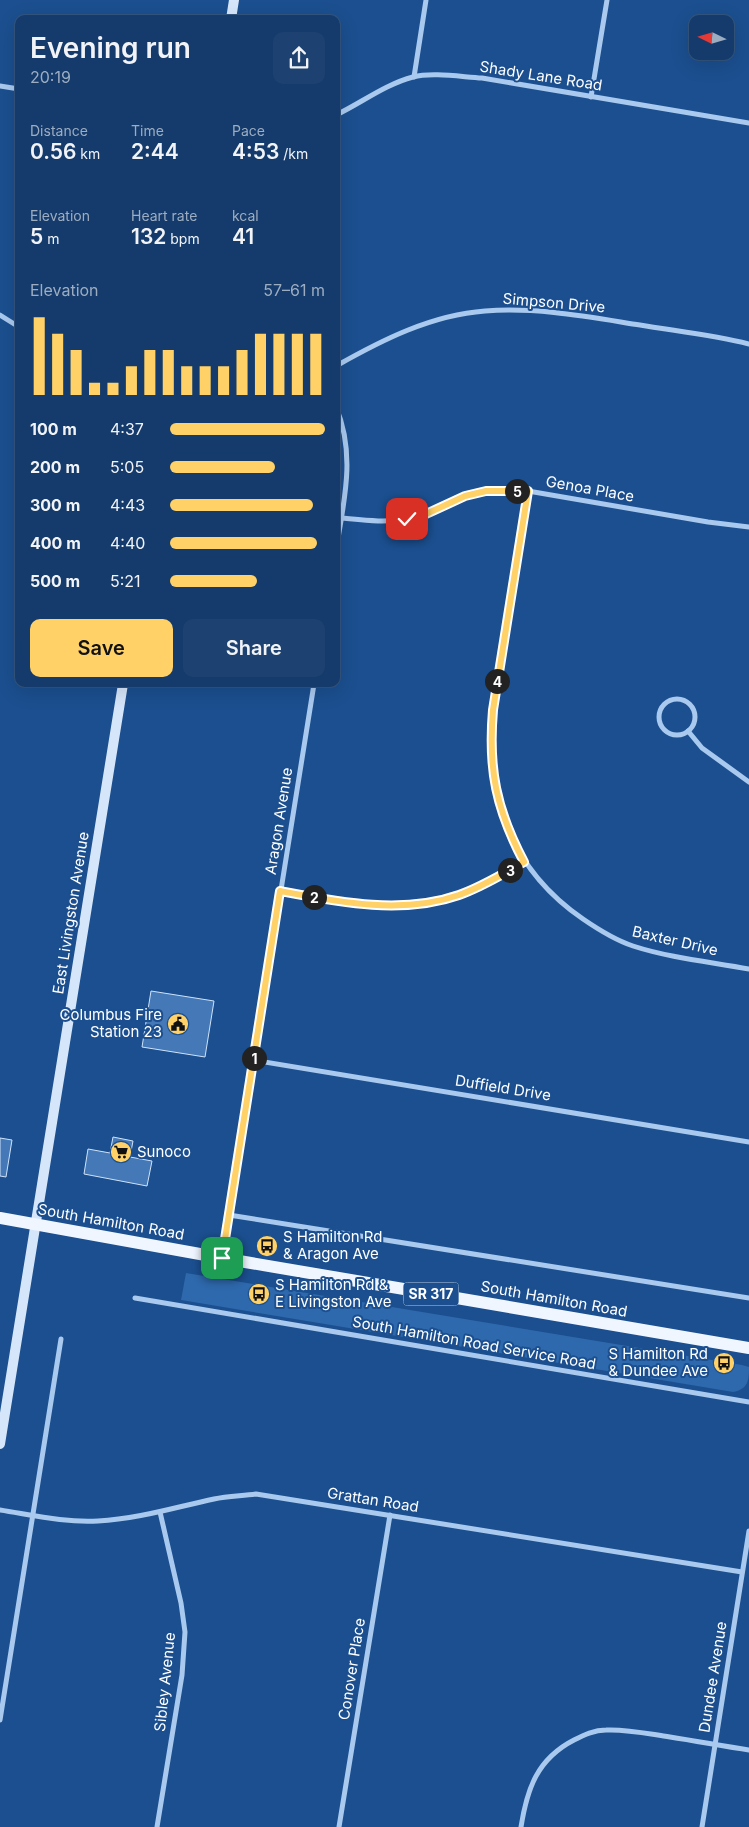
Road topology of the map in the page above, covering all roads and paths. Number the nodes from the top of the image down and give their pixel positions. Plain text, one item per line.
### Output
1 (234, 0) edge
2 (426, 0) edge
3 (607, 0) edge
4 (232, 15) edge
5 (414, 77) junction
6 (0, 86) edge
7 (15, 88) edge
8 (591, 97) junction
9 (340, 113) edge
10 (749, 123) edge
11 (0, 315) edge
12 (15, 324) edge
13 (749, 344) edge
14 (340, 364) edge
15 (340, 416) edge
16 (528, 491) junction
17 (341, 518) junction
18 (340, 524) edge
19 (749, 528) edge
20 (123, 687) edge
21 (314, 687) edge
22 (688, 731) junction
23 (749, 782) edge
24 (524, 862) junction
25 (280, 891) junction
26 (749, 969) edge
27 (253, 1060) junction
28 (749, 1142) edge
29 (229, 1215) junction
30 (0, 1218) edge
31 (36, 1225) junction
32 (222, 1258) junction
33 (135, 1298) dead end
34 (749, 1298) edge
35 (61, 1339) dead end
36 (749, 1348) edge
37 (749, 1402) edge
38 (0, 1443) edge
39 (0, 1510) edge
40 (160, 1512) junction
41 (33, 1515) junction
42 (390, 1515) junction
43 (749, 1532) edge
44 (742, 1572) junction
45 (0, 1720) edge
46 (714, 1744) junction
47 (749, 1750) edge
48 (157, 1827) edge
49 (339, 1827) edge
50 (521, 1827) edge
51 (702, 1827) edge

1 - 4 main road
2 - 5 street
3 - 8 street
5 - 8 street, Shady Lane Road
5 - 9 street, Shady Lane Road
6 - 7 street
8 - 10 street, Shady Lane Road
11 - 12 street
13 - 14 street, Simpson Drive
15 - 17 street
16 - 17 street, Genoa Place
16 - 19 street, Genoa Place
16 - 24 street, Baxter Drive
17 - 18 street
20 - 31 main road, East Livingston Avenue
21 - 25 street, Aragon Avenue
22 - 22 street
22 - 23 street
24 - 25 street
24 - 26 street, Baxter Drive
25 - 27 street, Aragon Avenue
27 - 28 street, Duffield Drive
27 - 29 street, Aragon Avenue
29 - 32 street, Aragon Avenue
29 - 34 street
30 - 31 main road, South Hamilton Road / SR 317
31 - 32 main road, South Hamilton Road / SR 317
31 - 38 main road, East Livingston Avenue
32 - 36 main road, South Hamilton Road / SR 317
33 - 37 street, South Hamilton Road Service Road
35 - 41 street
39 - 41 street, Grattan Road
40 - 41 street, Grattan Road
40 - 42 street, Grattan Road
40 - 48 street, Sibley Avenue
41 - 45 street
42 - 44 street, Grattan Road
42 - 49 street, Conover Place
43 - 44 street, Dundee Avenue
44 - 46 street, Dundee Avenue
46 - 47 street
46 - 50 street
46 - 51 street, Dundee Avenue

